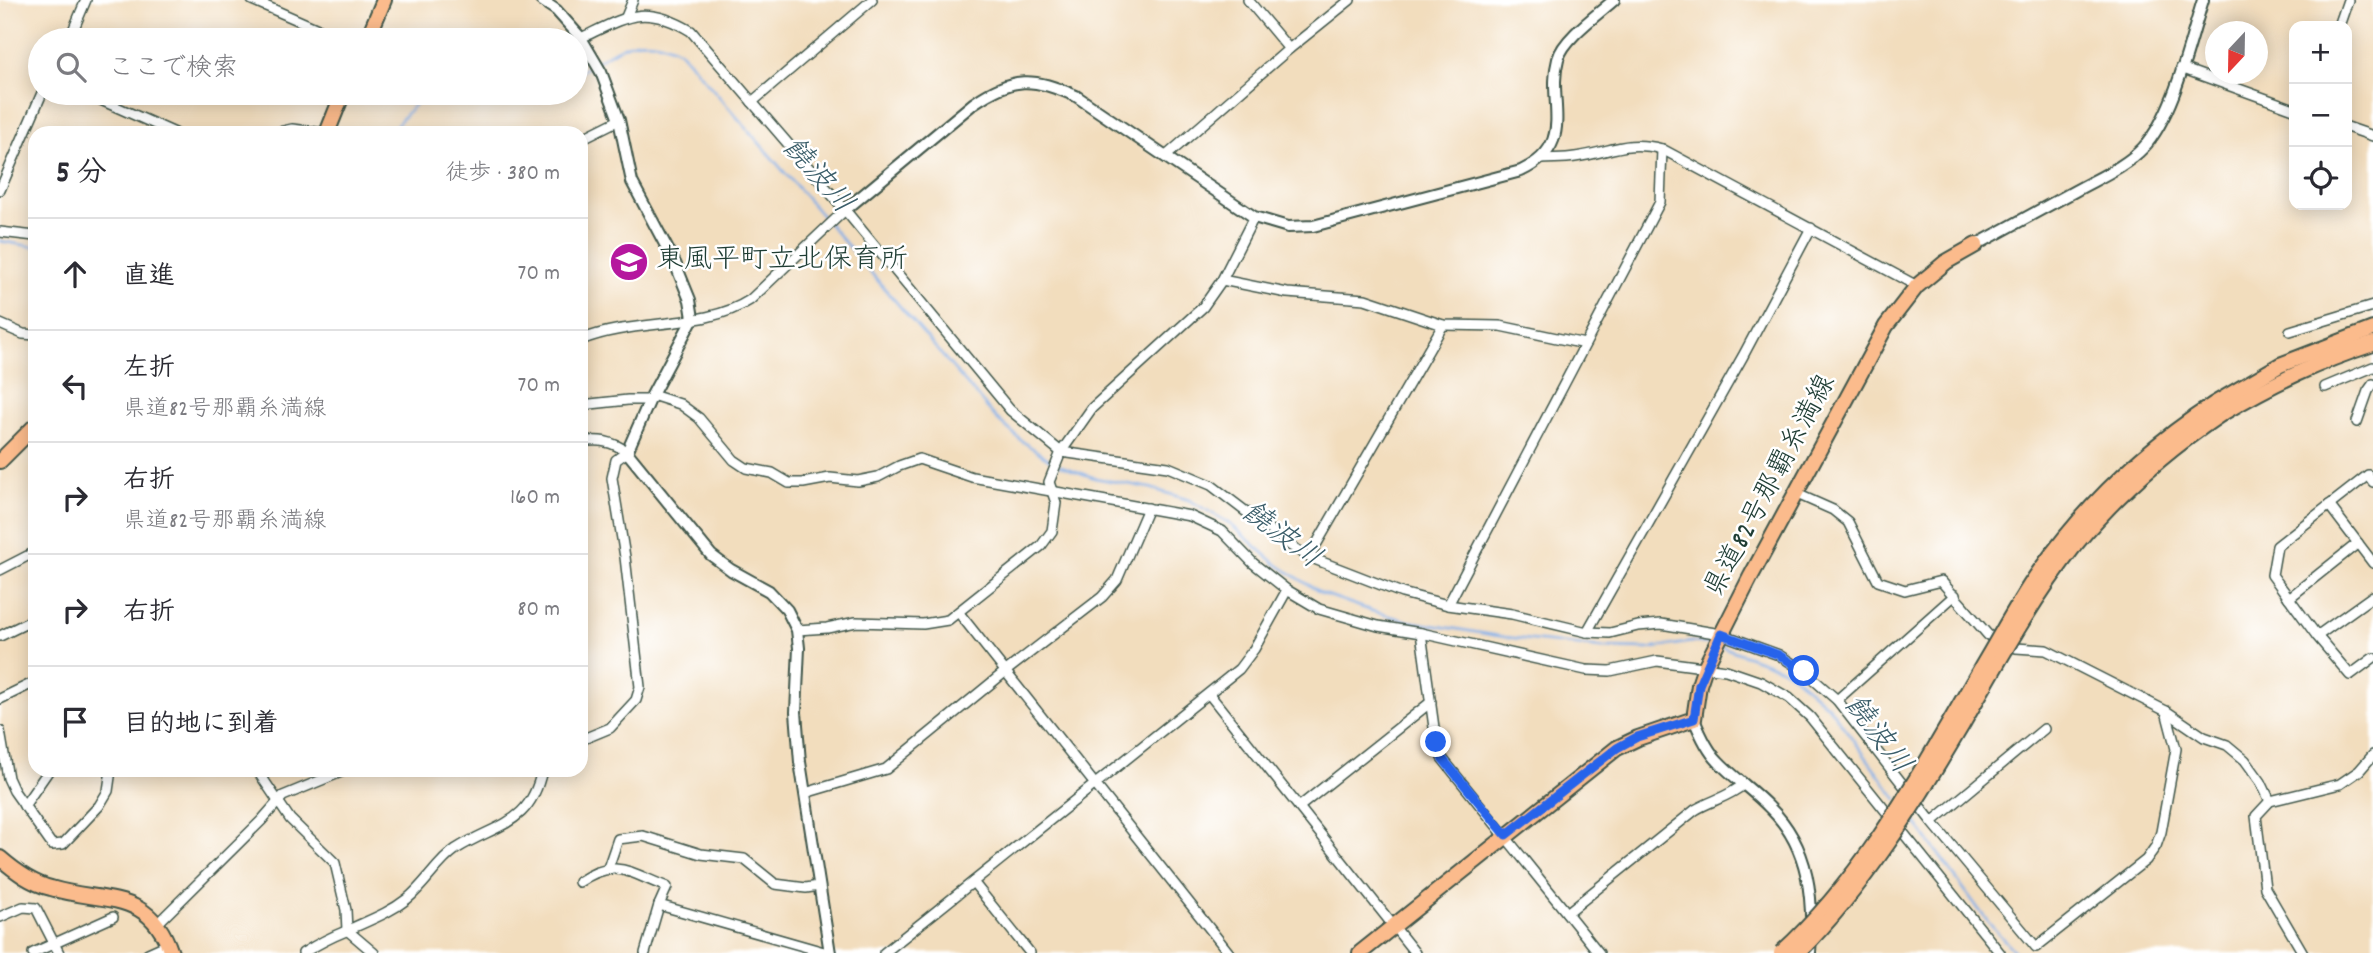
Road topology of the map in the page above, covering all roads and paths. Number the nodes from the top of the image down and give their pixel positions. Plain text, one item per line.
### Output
1 (86, 0) edge
2 (252, 0) edge
3 (384, 0) edge
4 (541, 0) edge
5 (633, 0) edge
6 (872, 0) edge
7 (1248, 0) edge
8 (1350, 0) edge
9 (1614, 0) edge
10 (2203, 0) edge
11 (2348, 0) edge
12 (626, 17) junction
13 (2341, 21) edge
14 (74, 28) edge
15 (316, 28) edge
16 (372, 28) edge
17 (572, 28) edge
18 (588, 35) edge
19 (1289, 49) junction
20 (588, 51) edge
21 (2181, 68) junction
22 (752, 102) junction
23 (37, 105) edge
24 (112, 105) edge
25 (338, 105) edge
26 (2289, 107) edge
27 (620, 120) junction
28 (160, 126) edge
29 (328, 126) edge
30 (2352, 129) edge
31 (588, 136) edge
32 (2373, 136) edge
33 (1662, 149) junction
34 (1166, 157) junction
35 (1541, 159) junction
36 (0, 190) edge
37 (843, 213) junction
38 (1254, 217) junction
39 (1811, 228) junction
40 (0, 232) edge
41 (28, 235) edge
42 (1976, 245) joint
43 (1222, 280) junction
44 (1917, 286) junction
45 (2373, 306) edge
46 (693, 318) junction
47 (0, 324) edge
48 (1443, 325) junction
49 (2373, 329) edge
50 (2290, 331) dead end
51 (28, 334) edge
52 (588, 337) edge
53 (1586, 344) junction
54 (2373, 344) edge
55 (2373, 367) edge
56 (2373, 384) edge
57 (2325, 387) dead end
58 (651, 398) junction
59 (588, 404) edge
60 (2217, 409) junction
61 (2357, 422) dead end
62 (28, 433) edge
63 (588, 441) edge
64 (627, 452) junction
65 (1060, 454) junction
66 (0, 461) edge
67 (2373, 482) edge
68 (1052, 492) junction
69 (1797, 494) junction
70 (2329, 505) junction
71 (1148, 508) junction
72 (2358, 543) junction
73 (28, 556) edge
74 (1309, 557) junction
75 (2373, 563) edge
76 (0, 570) edge
77 (1287, 590) junction
78 (1955, 595) junction
79 (2373, 596) edge
80 (2289, 598) junction
81 (1448, 605) junction
82 (959, 613) junction
83 (28, 622) edge
84 (797, 630) junction
85 (1587, 632) junction
86 (1421, 634) junction
87 (0, 636) edge
88 (2317, 636) junction
89 (1720, 637) junction
90 (2373, 658) edge
91 (1707, 662) junction
92 (1006, 671) junction
93 (28, 685) edge
94 (1209, 694) junction
95 (0, 699) edge
96 (1838, 699) junction
97 (1431, 702) junction
98 (2166, 711) junction
99 (1694, 719) junction
100 (2044, 729) dead end
101 (0, 731) edge
102 (588, 737) edge
103 (2373, 755) edge
104 (44, 777) edge
105 (110, 777) edge
106 (262, 777) edge
107 (329, 777) edge
108 (541, 777) edge
109 (1096, 783) junction
110 (1744, 784) junction
111 (805, 793) junction
112 (277, 801) junction
113 (2270, 801) junction
114 (24, 806) junction
115 (1299, 807) junction
116 (1932, 822) junction
117 (1506, 835) junction
118 (0, 858) edge
119 (608, 868) junction
120 (579, 882) dead end
121 (973, 882) junction
122 (819, 886) junction
123 (659, 905) junction
124 (1567, 913) junction
125 (0, 917) edge
126 (113, 917) dead end
127 (158, 924) junction
128 (1394, 926) junction
129 (347, 930) junction
130 (55, 943) junction
131 (169, 949) edge
132 (2038, 950) edge
133 (305, 952) edge
134 (830, 952) edge
135 (33, 953) edge
136 (59, 953) edge
137 (148, 953) edge
138 (374, 953) edge
139 (644, 953) edge
140 (653, 953) edge
141 (884, 953) edge
142 (1030, 953) edge
143 (1230, 953) edge
144 (1360, 953) edge
145 (1415, 953) edge
146 (1599, 953) edge
147 (1781, 953) edge
148 (1798, 953) edge
149 (1810, 953) edge
150 (2000, 953) edge
151 (2303, 953) edge

1 - 14 street
2 - 15 street
3 - 16 main road
4 - 17 street
5 - 12 street
6 - 22 street
7 - 19 street
8 - 19 street
9 - 35 street
10 - 21 street
11 - 13 street
12 - 18 street
12 - 22 street
19 - 34 street
20 - 27 street
21 - 26 street
21 - 42 street
22 - 37 street
23 - 36 street
24 - 28 street
25 - 29 main road
27 - 31 street
27 - 46 street
30 - 32 street
33 - 35 street
33 - 39 street
33 - 53 street
34 - 37 street
34 - 38 street
35 - 38 street
37 - 46 street
37 - 65 street
38 - 43 street
39 - 44 street
39 - 85 street
40 - 41 street
42 - 44 main road, 県道82号那覇糸満線
43 - 48 street
43 - 65 street
44 - 69 main road, 県道82号那覇糸満線
45 - 50 street
46 - 52 street
46 - 58 street
47 - 51 street
48 - 53 street
48 - 74 street
49 - 60 main road
53 - 81 street
54 - 60 main road
55 - 57 street
56 - 61 street
58 - 59 street
58 - 64 street
58 - 68 street
60 - 147 main road, bridge
60 - 148 main road, bridge
62 - 66 main road
63 - 64 street
64 - 84 street
64 - 102 street
65 - 68 street
65 - 74 street
67 - 70 street
68 - 71 street
68 - 82 street
69 - 78 street
69 - 89 main road, 県道82号那覇糸満線
70 - 72 street
70 - 80 street
71 - 77 street
71 - 92 street
72 - 75 street
72 - 80 street
73 - 76 street
74 - 81 street
77 - 86 street
77 - 94 street
78 - 96 street
78 - 98 street
79 - 88 street
80 - 88 street
81 - 85 street
82 - 84 street
82 - 92 street
83 - 87 street
84 - 111 street
85 - 89 street
86 - 91 street
86 - 97 street
88 - 90 street
89 - 91 main road, 県道82号那覇糸満線
89 - 96 street
91 - 99 main road, 県道82号那覇糸満線
91 - 150 street
92 - 109 street
92 - 111 street
93 - 95 street
94 - 109 street
94 - 115 street
96 - 116 street
97 - 115 street
97 - 117 street
98 - 113 street
98 - 132 street
99 - 110 street
99 - 117 main road
100 - 116 street
101 - 114 street
103 - 113 street
104 - 114 street
105 - 114 street
106 - 112 street
107 - 112 street
108 - 129 street
109 - 121 street
109 - 143 street
110 - 124 street
110 - 149 street
111 - 122 street
112 - 127 street
112 - 129 street
113 - 151 street
115 - 128 street
116 - 132 street
117 - 124 street
117 - 128 main road
118 - 127 main road
119 - 120 street
119 - 122 street
119 - 123 street
121 - 141 street
121 - 142 street
122 - 134 street
123 - 134 street
123 - 139 street
124 - 146 street
125 - 130 street
126 - 130 street
127 - 131 main road
128 - 144 main road
128 - 145 street
129 - 133 street
129 - 138 street
130 - 135 street
130 - 136 street
131 - 137 street
139 - 140 street

